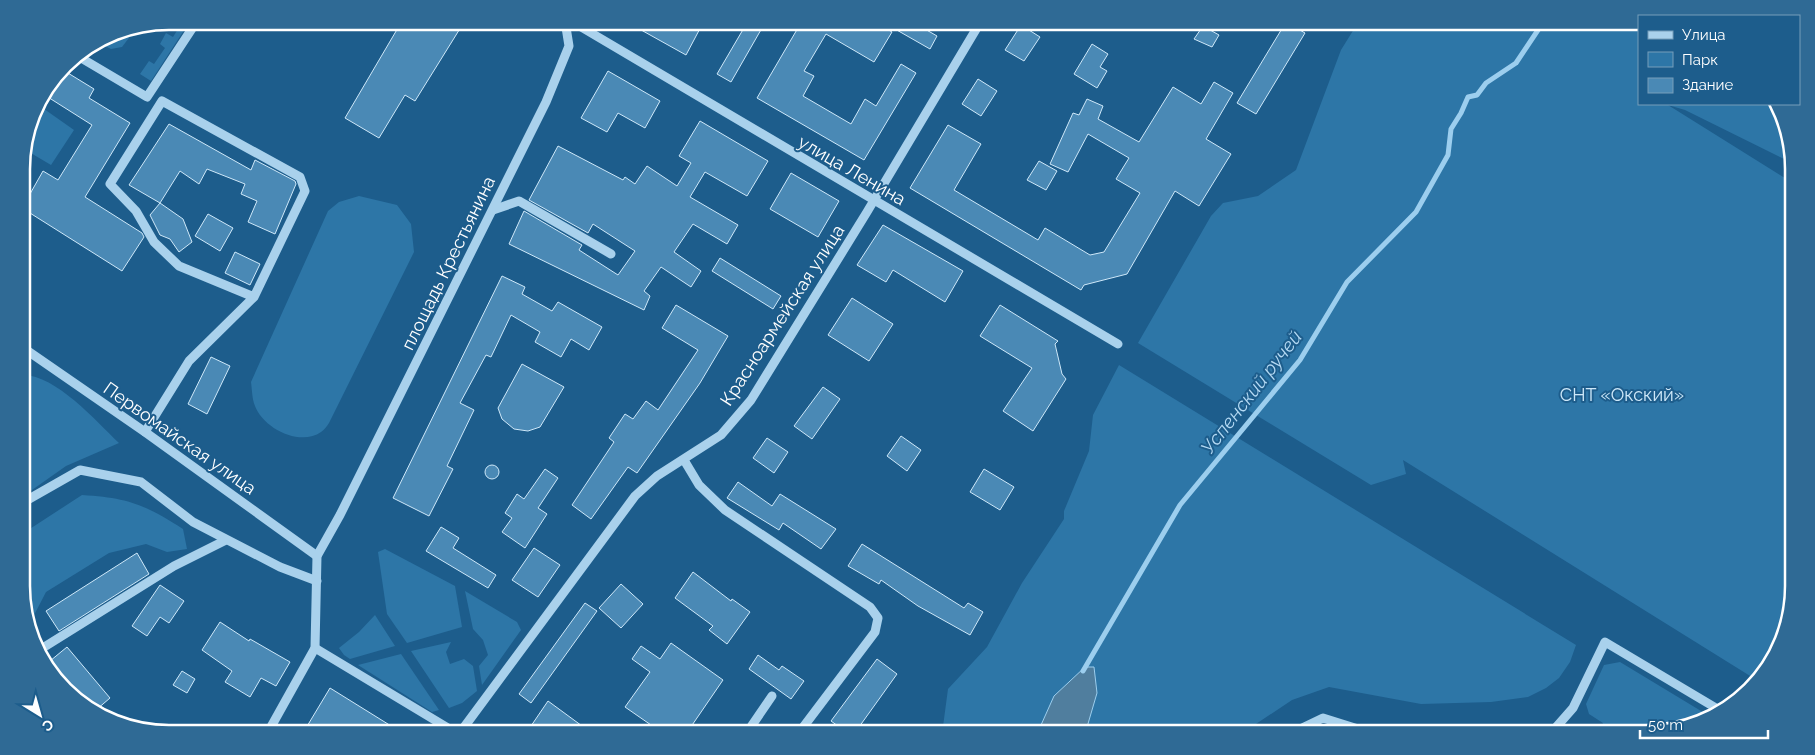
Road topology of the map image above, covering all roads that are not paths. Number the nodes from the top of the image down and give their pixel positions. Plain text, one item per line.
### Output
1 (191, 30) edge
2 (566, 30) edge
3 (586, 30) edge
4 (976, 30) edge
5 (84, 59) edge
6 (874, 202) junction
7 (493, 210) junction
8 (611, 254) dead end
9 (254, 298) junction
10 (1118, 344) dead end
11 (30, 353) edge
12 (144, 432) junction
13 (684, 460) junction
14 (30, 498) edge
15 (226, 540) junction
16 (317, 556) junction
17 (317, 581) junction
18 (45, 647) edge
19 (315, 648) junction
20 (772, 696) dead end
21 (1714, 707) edge
22 (272, 725) edge
23 (444, 725) edge
24 (466, 725) edge
25 (752, 725) edge
26 (805, 725) edge
27 (1308, 725) edge
28 (1345, 725) edge
29 (1559, 725) edge

1 - 5 street
2 - 7 street, площадь Крестьянина
3 - 6 street, улица Ленина
4 - 6 street, Красноармейская улица
6 - 10 street, улица Ленина
6 - 13 street, Красноармейская улица
7 - 8 street
7 - 16 street, площадь Крестьянина
9 - 9 street
9 - 12 street
11 - 12 street, Первомайская улица
12 - 16 street, Первомайская улица
13 - 24 street, Красноармейская улица
13 - 26 street
14 - 15 street
15 - 17 street
15 - 18 street
16 - 17 street
17 - 19 street
19 - 22 street
19 - 23 street
20 - 25 street
21 - 29 street
27 - 28 street

